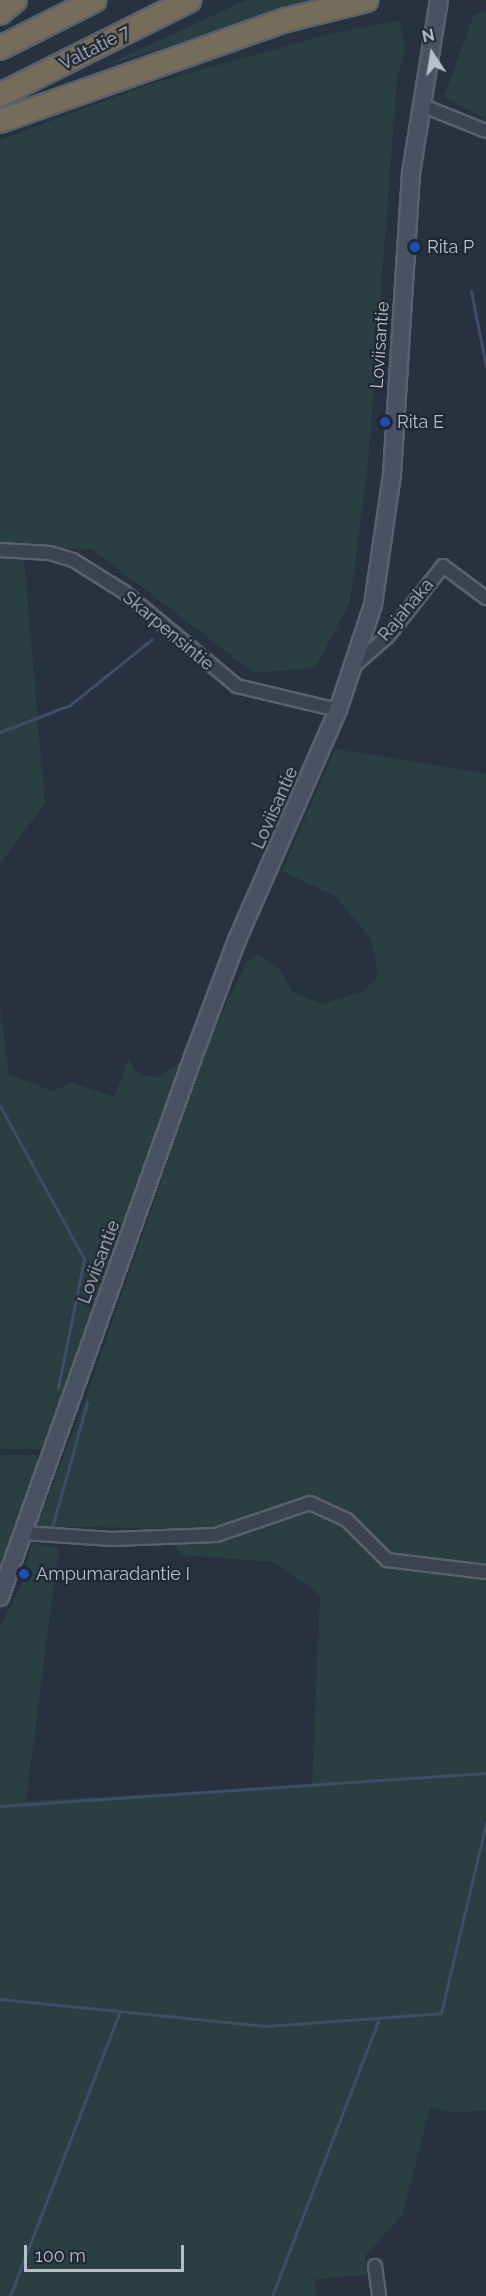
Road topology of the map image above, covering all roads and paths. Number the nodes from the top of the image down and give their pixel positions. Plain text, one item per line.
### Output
1 (15, 0) edge
2 (95, 0) edge
3 (190, 0) edge
4 (367, 0) edge
5 (439, 0) edge
6 (0, 13) edge
7 (0, 48) edge
8 (0, 95) edge
9 (421, 105) junction
10 (0, 121) edge
11 (486, 131) edge
12 (0, 550) edge
13 (486, 598) edge
14 (355, 665) junction
15 (338, 710) junction
16 (24, 1533) junction
17 (486, 1572) edge
18 (0, 1597) edge
19 (375, 2266) dead end
20 (379, 2296) edge

1 - 6 highway
2 - 7 highway
3 - 8 highway, Valtatie 7
4 - 10 highway
5 - 9 main road, Loviisantie
9 - 11 street
9 - 14 main road, Loviisantie
12 - 15 street, Skarpensintie
13 - 14 street, Rajahaka
14 - 15 main road, Loviisantie
15 - 16 main road, Loviisantie
16 - 17 street
16 - 18 main road, Loviisantie
19 - 20 street

